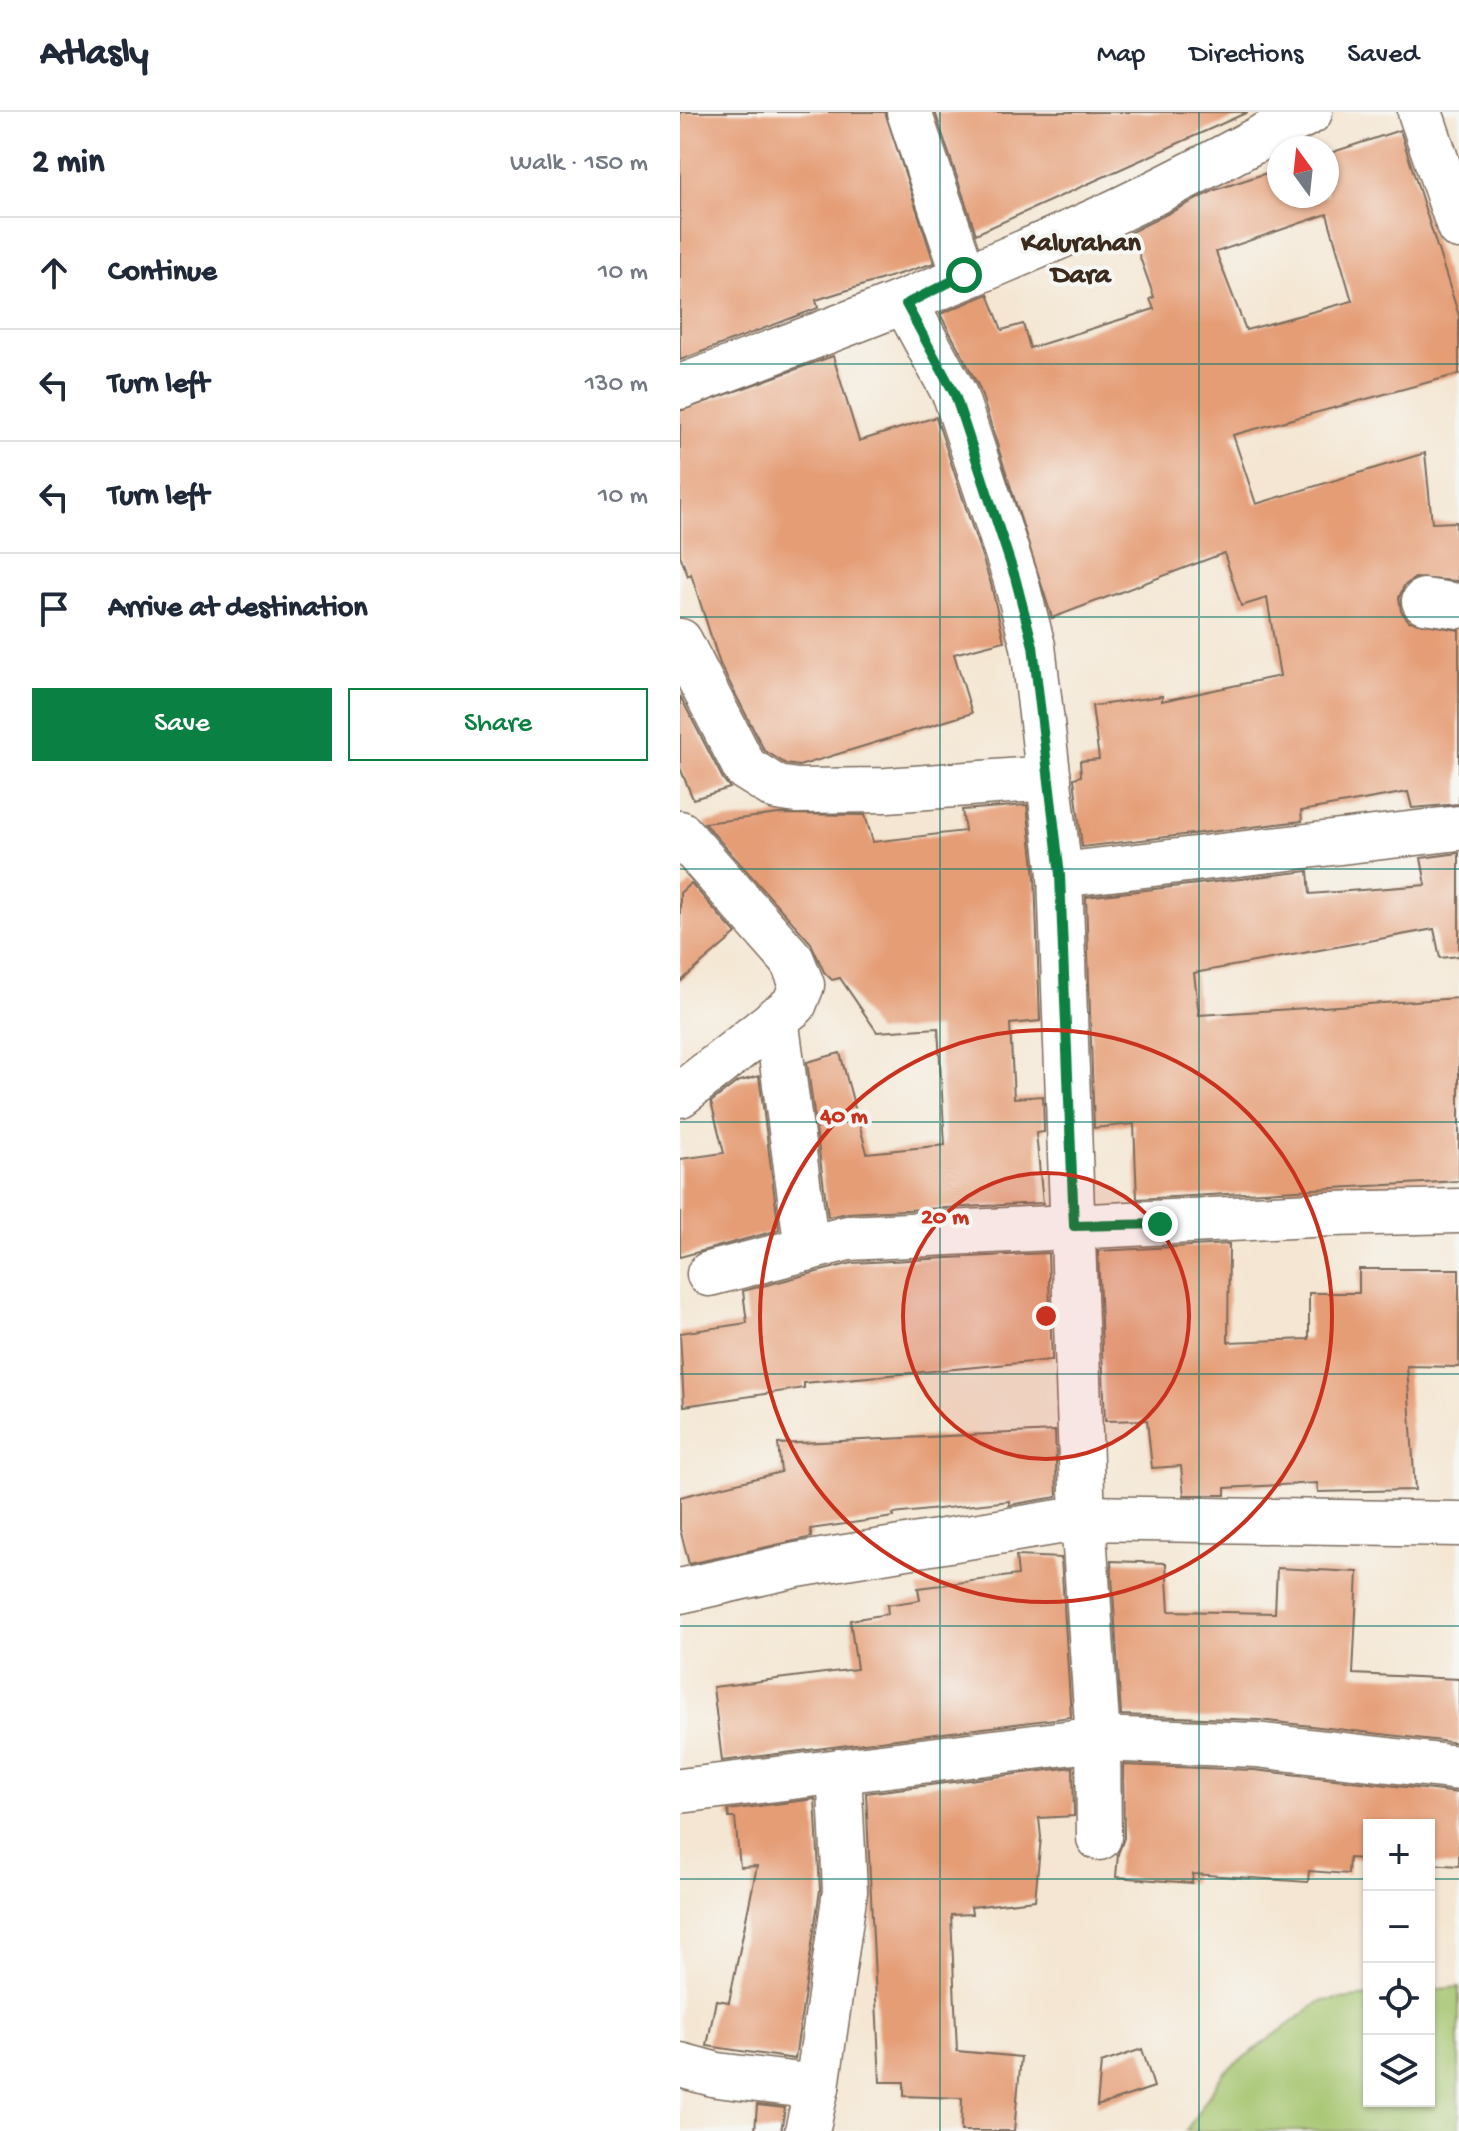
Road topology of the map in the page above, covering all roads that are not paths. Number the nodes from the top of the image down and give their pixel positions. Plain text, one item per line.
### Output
1 (909, 112) edge
2 (1310, 112) edge
3 (1420, 112) edge
4 (1459, 227) edge
5 (964, 275) junction
6 (906, 304) junction
7 (680, 387) edge
8 (680, 641) edge
9 (1049, 778) junction
10 (1459, 828) edge
11 (680, 833) edge
12 (1060, 875) junction
13 (776, 1018) junction
14 (680, 1095) edge
15 (1459, 1211) edge
16 (1074, 1226) junction
17 (807, 1249) junction
18 (709, 1274) dead end
19 (1083, 1518) junction
20 (1459, 1524) edge
21 (680, 1591) edge
22 (1098, 1739) junction
23 (1459, 1768) edge
24 (839, 1771) junction
25 (680, 1791) edge
26 (1099, 1838) dead end
27 (680, 2065) edge
28 (817, 2087) junction
29 (807, 2131) edge

1 - 5 street
2 - 5 street
3 - 4 street
5 - 6 street
6 - 7 street
6 - 9 street
8 - 9 street
9 - 12 street
10 - 12 street
11 - 13 street
12 - 16 street
13 - 14 street
13 - 17 street
15 - 16 street
16 - 17 street
16 - 19 street
17 - 18 street
19 - 20 street
19 - 21 street
19 - 22 street
22 - 23 street
22 - 24 street
22 - 26 street
24 - 25 street
24 - 28 street
27 - 28 street
28 - 29 street

